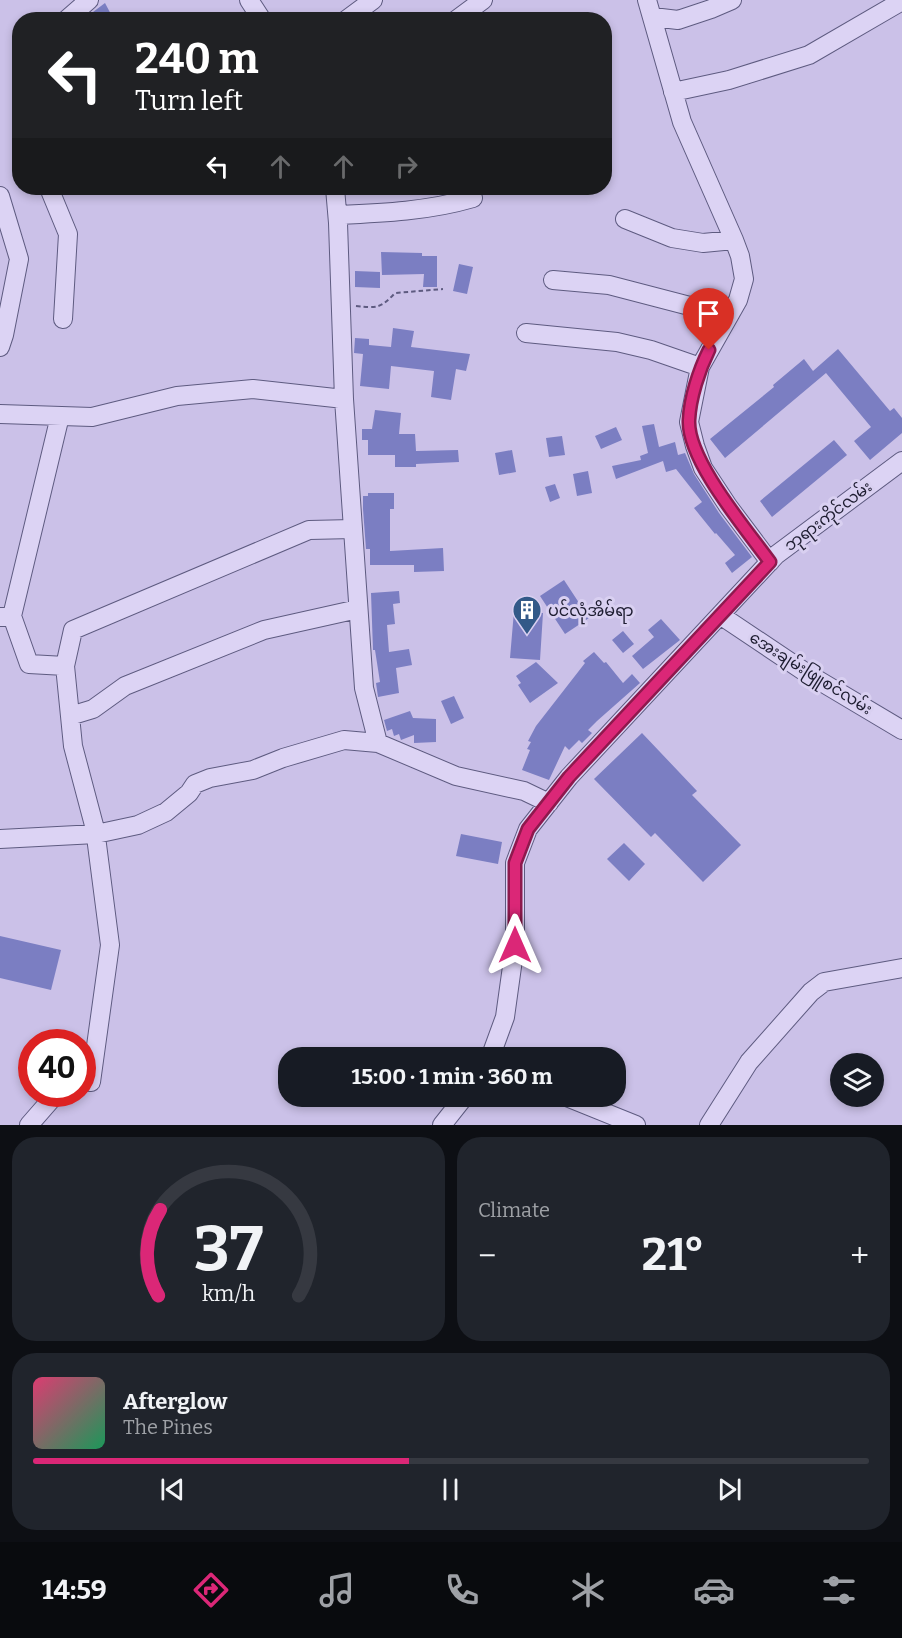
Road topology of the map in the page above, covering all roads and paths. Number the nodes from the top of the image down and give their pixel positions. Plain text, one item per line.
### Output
1 (89, 0) edge
2 (373, 0) edge
3 (483, 0) edge
4 (732, 0) edge
5 (902, 2) edge
6 (650, 9) edge
7 (75, 12) edge
8 (357, 12) edge
9 (467, 12) edge
10 (673, 92) junction
11 (52, 195) edge
12 (336, 195) edge
13 (0, 196) edge
14 (473, 198) dead end
15 (338, 215) junction
16 (625, 219) dead end
17 (734, 240) junction
18 (553, 280) dead end
19 (443, 290) dead end
20 (341, 305) junction
21 (728, 316) junction
22 (63, 319) dead end
23 (526, 333) dead end
24 (0, 347) edge
25 (700, 367) junction
26 (344, 399) junction
27 (0, 414) edge
28 (60, 416) junction
29 (902, 461) edge
30 (353, 529) junction
31 (770, 562) junction
32 (358, 609) junction
33 (720, 615) junction
34 (6, 617) edge
35 (65, 666) junction
36 (70, 716) junction
37 (902, 730) edge
38 (378, 743) junction
39 (549, 803) junction
40 (96, 834) junction
41 (0, 839) edge
42 (902, 968) edge
43 (96, 1046) edge
44 (494, 1047) edge
45 (45, 1107) edge
46 (456, 1107) edge
47 (591, 1107) edge
48 (632, 1124) edge
49 (29, 1125) edge
50 (442, 1125) edge
51 (709, 1125) edge

1 - 7 street
2 - 8 street
3 - 9 street
4 - 6 street
5 - 10 street
6 - 10 street
10 - 17 street
11 - 22 street
12 - 15 street
13 - 24 street
14 - 15 street
15 - 20 street
16 - 17 street
17 - 21 street
18 - 21 street
19 - 20 path
20 - 26 street
21 - 25 street
23 - 25 street
25 - 31 street
26 - 28 street
26 - 30 street
27 - 28 street
28 - 34 street
29 - 31 street, ဘုရားကိုင်လမ်း
30 - 32 street
30 - 35 street
31 - 33 street, ဘုရားကိုင်လမ်း
32 - 36 street
32 - 38 street
33 - 37 street, အေးချမ်းဖြူစင်လမ်း
33 - 39 street, ဘုရားကိုင်လမ်း
34 - 35 street
35 - 36 street
36 - 40 street
38 - 39 street
38 - 40 street
39 - 44 street, ဘုရားကိုင်လမ်း
40 - 41 street
40 - 43 street
42 - 51 street
45 - 49 street
46 - 50 street
47 - 48 street

